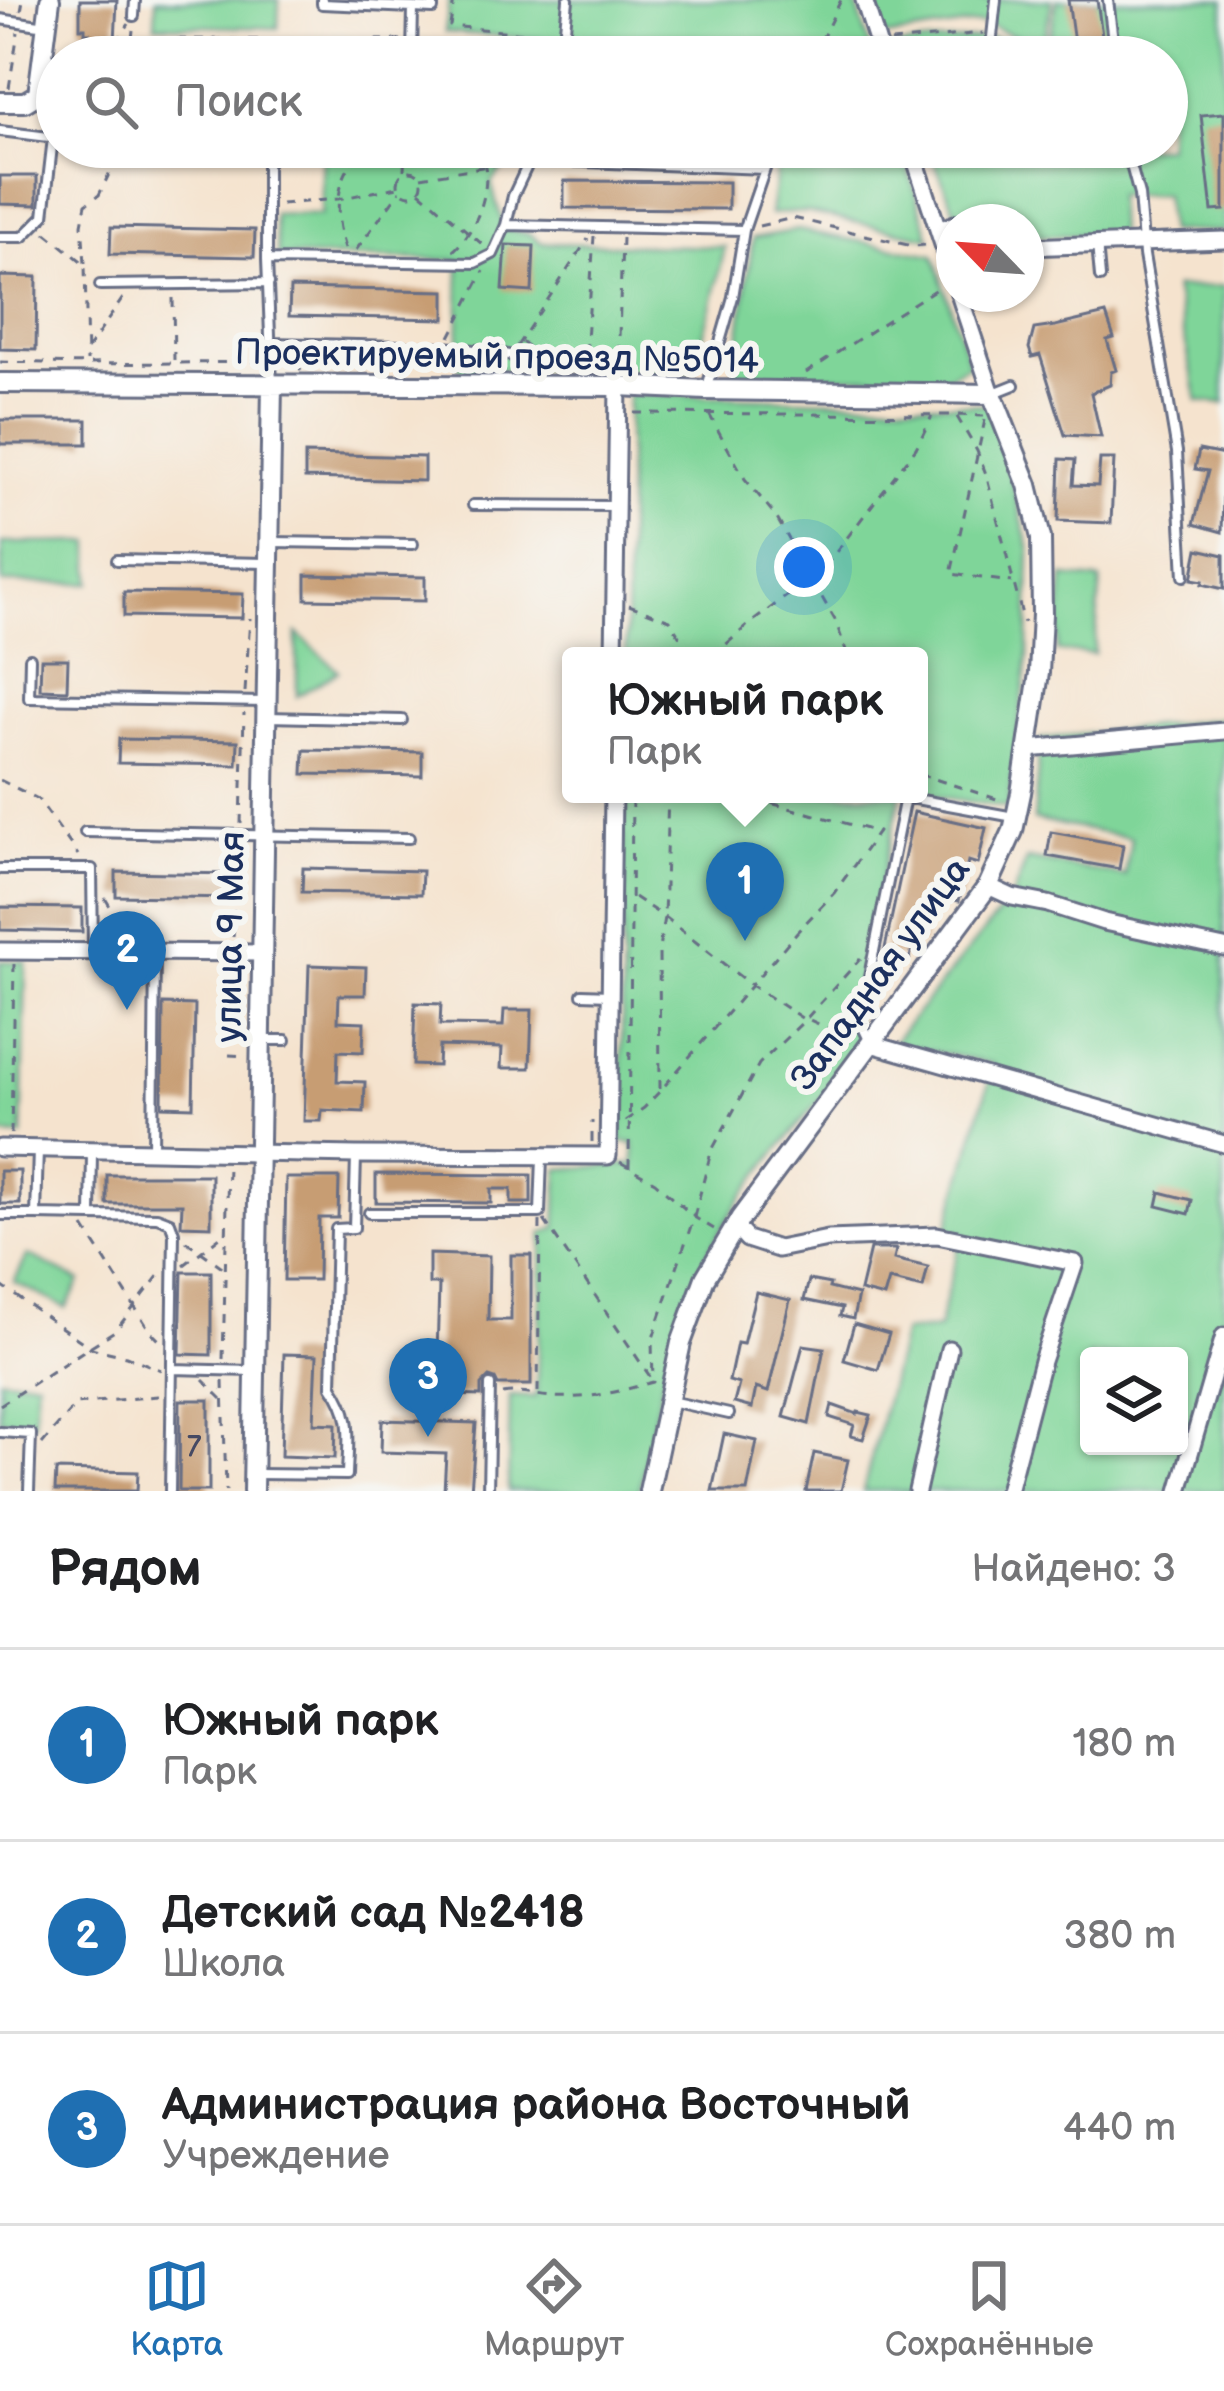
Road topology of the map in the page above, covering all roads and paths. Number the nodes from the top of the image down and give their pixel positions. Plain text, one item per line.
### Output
1 (23, 0) edge
2 (50, 0) edge
3 (135, 0) edge
4 (322, 0) edge
5 (433, 0) edge
6 (454, 0) edge
7 (568, 0) edge
8 (842, 0) edge
9 (864, 0) edge
10 (996, 0) edge
11 (1108, 0) edge
12 (412, 8) junction
13 (134, 16) junction
14 (0, 19) edge
15 (20, 22) junction
16 (46, 26) junction
17 (992, 34) joint
18 (45, 36) edge
19 (120, 36) edge
20 (132, 36) edge
21 (412, 36) edge
22 (554, 36) edge
23 (564, 36) edge
24 (824, 36) edge
25 (876, 36) edge
26 (978, 36) edge
27 (1112, 36) edge
28 (0, 80) edge
29 (10, 82) junction
30 (36, 95) edge
31 (3, 102) edge
32 (0, 131) edge
33 (36, 136) edge
34 (51, 168) edge
35 (112, 168) edge
36 (267, 168) edge
37 (349, 168) edge
38 (404, 168) edge
39 (480, 168) edge
40 (486, 168) edge
41 (528, 168) edge
42 (739, 168) edge
43 (918, 168) edge
44 (1131, 168) edge
45 (404, 172) junction
46 (422, 177) junction
47 (399, 189) junction
48 (420, 190) junction
49 (338, 199) junction
50 (267, 204) junction
51 (36, 224) junction
52 (936, 224) edge
53 (506, 226) junction
54 (595, 228) junction
55 (622, 229) junction
56 (470, 232) junction
57 (744, 233) junction
58 (0, 237) edge
59 (1224, 240) edge
60 (1143, 242) junction
61 (1097, 244) junction
62 (927, 245) dead end
63 (1044, 246) edge
64 (493, 254) junction
65 (266, 260) junction
66 (431, 263) junction
67 (85, 264) junction
68 (1100, 277) dead end
69 (268, 283) junction
70 (132, 284) junction
71 (173, 284) junction
72 (100, 285) dead end
73 (936, 295) edge
74 (963, 312) edge
75 (520, 340) junction
76 (270, 343) junction
77 (284, 344) junction
78 (444, 347) junction
79 (86, 351) junction
80 (510, 356) junction
81 (0, 362) edge
82 (269, 362) junction
83 (175, 363) junction
84 (87, 364) junction
85 (175, 374) dead end
86 (560, 374) dead end
87 (585, 375) dead end
88 (305, 376) dead end
89 (0, 383) edge
90 (272, 385) junction
91 (535, 386) junction
92 (618, 386) junction
93 (1014, 386) dead end
94 (706, 390) junction
95 (779, 391) junction
96 (992, 394) junction
97 (709, 412) junction
98 (628, 414) dead end
99 (932, 414) junction
100 (956, 415) junction
101 (977, 451) junction
102 (473, 505) dead end
103 (608, 506) junction
104 (269, 542) junction
105 (413, 544) dead end
106 (117, 560) dead end
107 (269, 563) junction
108 (1184, 576) dead end
109 (812, 580) junction
110 (1014, 582) junction
111 (627, 604) dead end
112 (251, 609) dead end
113 (1024, 622) dead end
114 (614, 647) edge
115 (679, 647) edge
116 (724, 647) edge
117 (845, 647) edge
118 (30, 658) dead end
119 (244, 701) junction
120 (266, 710) junction
121 (402, 720) dead end
122 (1224, 731) edge
123 (1028, 749) junction
124 (928, 777) edge
125 (928, 801) edge
126 (613, 803) edge
127 (632, 803) edge
128 (668, 803) edge
129 (770, 803) edge
130 (904, 803) edge
131 (1016, 818) junction
132 (86, 832) dead end
133 (241, 835) junction
134 (264, 836) junction
135 (409, 838) dead end
136 (0, 869) edge
137 (988, 886) junction
138 (631, 896) junction
139 (664, 916) junction
140 (233, 944) dead end
141 (1224, 948) edge
142 (93, 951) junction
143 (155, 952) junction
144 (262, 953) junction
145 (7, 954) edge
146 (862, 956) dead end
147 (752, 986) junction
148 (582, 994) dead end
149 (610, 995) junction
150 (805, 1020) junction
151 (260, 1040) junction
152 (286, 1040) dead end
153 (869, 1046) junction
154 (229, 1055) dead end
155 (247, 1056) dead end
156 (660, 1091) junction
157 (629, 1118) junction
158 (608, 1132) junction
159 (1224, 1144) edge
160 (5, 1145) edge
161 (38, 1149) junction
162 (92, 1151) junction
163 (153, 1153) junction
164 (228, 1154) junction
165 (259, 1154) junction
166 (356, 1155) junction
167 (542, 1156) junction
168 (608, 1156) junction
169 (629, 1168) junction
170 (369, 1213) dead end
171 (540, 1214) junction
172 (0, 1215) edge
173 (36, 1215) junction
174 (76, 1215) junction
175 (91, 1216) junction
176 (694, 1216) junction
177 (733, 1232) junction
178 (174, 1233) junction
179 (226, 1233) junction
180 (201, 1252) junction
181 (174, 1256) junction
182 (226, 1269) junction
183 (173, 1274) junction
184 (0, 1285) edge
185 (135, 1306) junction
186 (1224, 1336) edge
187 (91, 1348) junction
188 (949, 1349) dead end
189 (172, 1354) junction
190 (194, 1370) junction
191 (223, 1371) junction
192 (254, 1371) junction
193 (172, 1372) junction
194 (653, 1382) junction
195 (490, 1384) dead end
196 (172, 1395) junction
197 (538, 1395) junction
198 (490, 1396) junction
199 (223, 1400) junction
200 (668, 1401) junction
201 (0, 1405) edge
202 (729, 1414) dead end
203 (0, 1432) edge
204 (30, 1457) junction
205 (253, 1482) edge
206 (29, 1491) edge
207 (170, 1491) edge
208 (226, 1491) edge
209 (488, 1491) edge
210 (649, 1491) edge
211 (917, 1491) edge
212 (1008, 1491) edge
213 (1179, 1491) edge

1 - 15 path
2 - 16 street
3 - 13 lane
4 - 12 lane
5 - 12 lane
6 - 22 path
7 - 23 lane
8 - 24 path
9 - 25 street
10 - 17 lane
11 - 27 lane
12 - 21 lane
13 - 19 path
13 - 20 path
14 - 15 lane
15 - 16 lane
15 - 29 path
16 - 18 street
17 - 26 path
28 - 29 path
29 - 31 path
30 - 31 street
32 - 33 lane
34 - 51 lane
35 - 67 path
36 - 50 lane
37 - 49 path
38 - 45 path
39 - 46 path
40 - 56 path
41 - 53 lane
42 - 57 lane
43 - 52 street
44 - 60 lane
45 - 46 path
45 - 47 path
46 - 48 path
47 - 48 path
47 - 49 path
47 - 49 path
48 - 56 path
49 - 50 path
50 - 65 lane
51 - 58 lane
51 - 67 path
53 - 54 lane
53 - 64 lane
54 - 55 lane
54 - 75 path
54 - 87 path
55 - 57 lane
55 - 92 path
56 - 64 path
56 - 66 path
57 - 62 path
57 - 94 lane
59 - 60 street
60 - 61 street
60 - 108 lane
61 - 63 street
61 - 68 lane
64 - 66 lane
64 - 78 path
65 - 66 lane
65 - 69 lane
67 - 79 path
69 - 71 lane
69 - 76 lane
70 - 71 lane
70 - 72 lane
70 - 79 path
71 - 83 path
73 - 95 path
74 - 96 street
75 - 80 path
75 - 86 path
76 - 77 lane
76 - 82 lane
77 - 78 lane
77 - 88 path
78 - 80 lane
79 - 84 path
80 - 91 lane
81 - 84 path
82 - 83 path
82 - 90 lane
83 - 84 path
83 - 85 path
89 - 90 street, Проектируемый проезд №5014
90 - 91 street, Проектируемый проезд №5014
90 - 104 street, улица 9 Мая
91 - 92 street, Проектируемый проезд №5014
92 - 94 street, Проектируемый проезд №5014
92 - 103 street
93 - 96 lane
94 - 95 street, Проектируемый проезд №5014
95 - 96 street, Проектируемый проезд №5014
96 - 123 street, Западная улица
97 - 98 path
97 - 99 path
97 - 109 path
99 - 100 path
99 - 109 path
100 - 101 path
100 - 101 path
101 - 110 path
101 - 110 path
102 - 103 lane
103 - 114 street
104 - 105 lane
104 - 107 street, улица 9 Мая
106 - 107 lane
107 - 120 street, улица 9 Мая
109 - 116 path
109 - 117 path
110 - 113 path
111 - 115 path
112 - 119 path
118 - 119 lane
119 - 120 lane
119 - 133 path
120 - 121 lane
120 - 134 street, улица 9 Мая
122 - 123 street
123 - 131 street, Западная улица
124 - 131 path
125 - 131 lane
126 - 149 street
127 - 138 path
128 - 139 path
129 - 147 path
130 - 153 lane
131 - 137 street, Западная улица
132 - 133 lane
133 - 134 lane
133 - 140 path
134 - 135 lane
134 - 144 street, улица 9 Мая
136 - 142 lane
137 - 141 street
137 - 153 street, Западная улица
138 - 139 path
138 - 157 path
139 - 147 path
139 - 156 path
142 - 143 street
142 - 145 street
143 - 144 street
143 - 163 lane
144 - 151 street, улица 9 Мая
145 - 160 path
146 - 150 path
147 - 150 path
147 - 156 path
148 - 149 lane
149 - 158 street
150 - 153 path
150 - 176 path
151 - 152 lane
151 - 165 street, улица 9 Мая
153 - 159 street
153 - 177 street, Западная улица
154 - 155 path
156 - 157 path
157 - 158 path
157 - 169 path
158 - 168 street
160 - 161 street
161 - 162 street
161 - 173 lane
162 - 163 street
162 - 175 lane
163 - 164 street
164 - 165 street
164 - 179 path
165 - 166 street
165 - 192 street, улица 9 Мая
166 - 167 street
166 - 205 lane
167 - 168 street
167 - 171 lane
168 - 169 path
169 - 176 path
170 - 171 lane
171 - 194 path
171 - 197 path
172 - 173 lane
173 - 174 lane
174 - 175 lane
174 - 185 path
175 - 178 lane
176 - 177 path
176 - 194 path
177 - 200 street, Западная улица
177 - 212 street
178 - 180 path
178 - 181 lane
179 - 180 path
179 - 182 path
180 - 182 path
180 - 183 path
181 - 183 lane
181 - 185 path
182 - 191 path
183 - 189 lane
184 - 187 path
185 - 187 path
185 - 189 path
186 - 213 street
187 - 193 path
187 - 201 path
188 - 211 street
189 - 193 lane
190 - 191 lane
190 - 193 lane
190 - 199 path
191 - 192 lane
191 - 199 path
192 - 205 street, улица 9 Мая
193 - 196 lane
194 - 197 path
195 - 198 lane
196 - 204 path
196 - 207 lane
197 - 198 path
198 - 209 lane
199 - 208 path
200 - 202 lane
200 - 210 street, Западная улица
203 - 204 lane
204 - 206 lane

